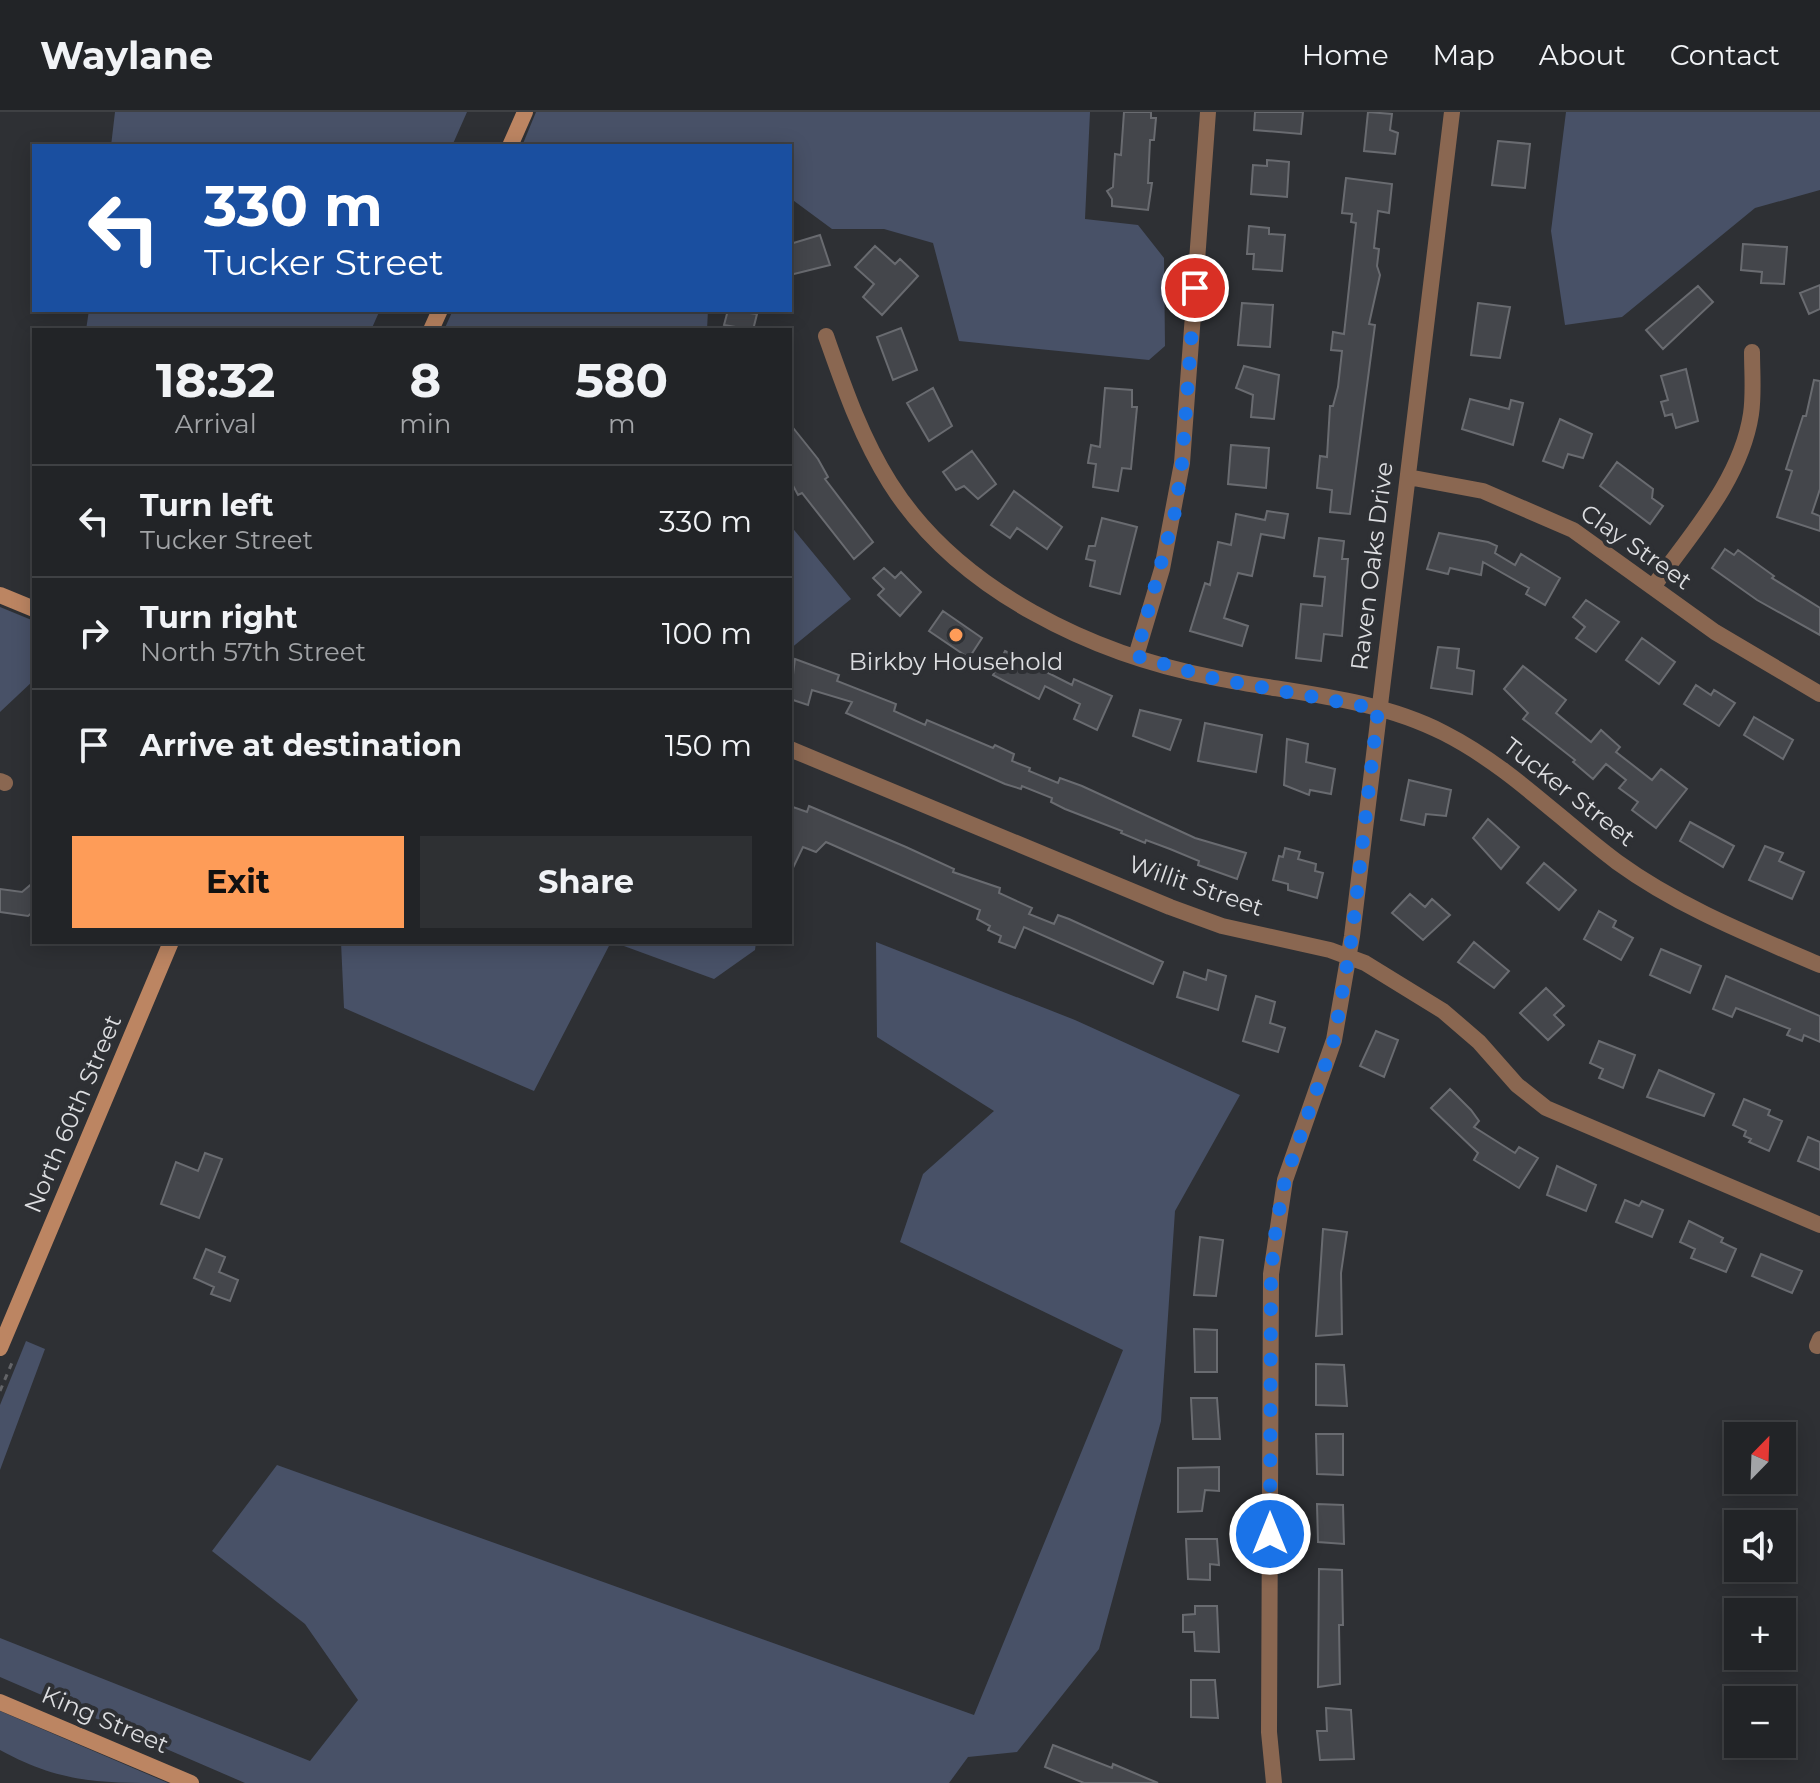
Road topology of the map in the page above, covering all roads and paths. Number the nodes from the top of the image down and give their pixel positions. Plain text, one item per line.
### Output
1 (525, 112) edge
2 (1208, 112) edge
3 (1452, 112) edge
4 (511, 144) edge
5 (826, 336) dead end
6 (1752, 352) dead end
7 (1408, 477) junction
8 (1653, 587) junction
9 (0, 595) edge
10 (32, 608) edge
11 (1136, 656) junction
12 (1820, 694) edge
13 (1378, 709) junction
14 (792, 750) edge
15 (170, 944) edge
16 (1348, 955) junction
17 (1820, 965) edge
18 (1820, 1225) edge
19 (0, 1348) edge
20 (0, 1702) edge
21 (191, 1783) edge
22 (1274, 1783) edge

1 - 4 main road
2 - 11 street
3 - 7 street, Raven Oaks Drive
5 - 11 street, Tucker Street
6 - 8 street
7 - 8 street, Clay Street
7 - 13 street, Raven Oaks Drive
8 - 12 street, Clay Street
9 - 10 main road
11 - 13 street, Tucker Street
13 - 16 street, Raven Oaks Drive
13 - 17 street, Tucker Street
14 - 16 street, Willit Street
15 - 19 main road, North 60th Street
16 - 18 street, Willit Street
16 - 22 street, Raven Oaks Drive
20 - 21 main road, King Street

